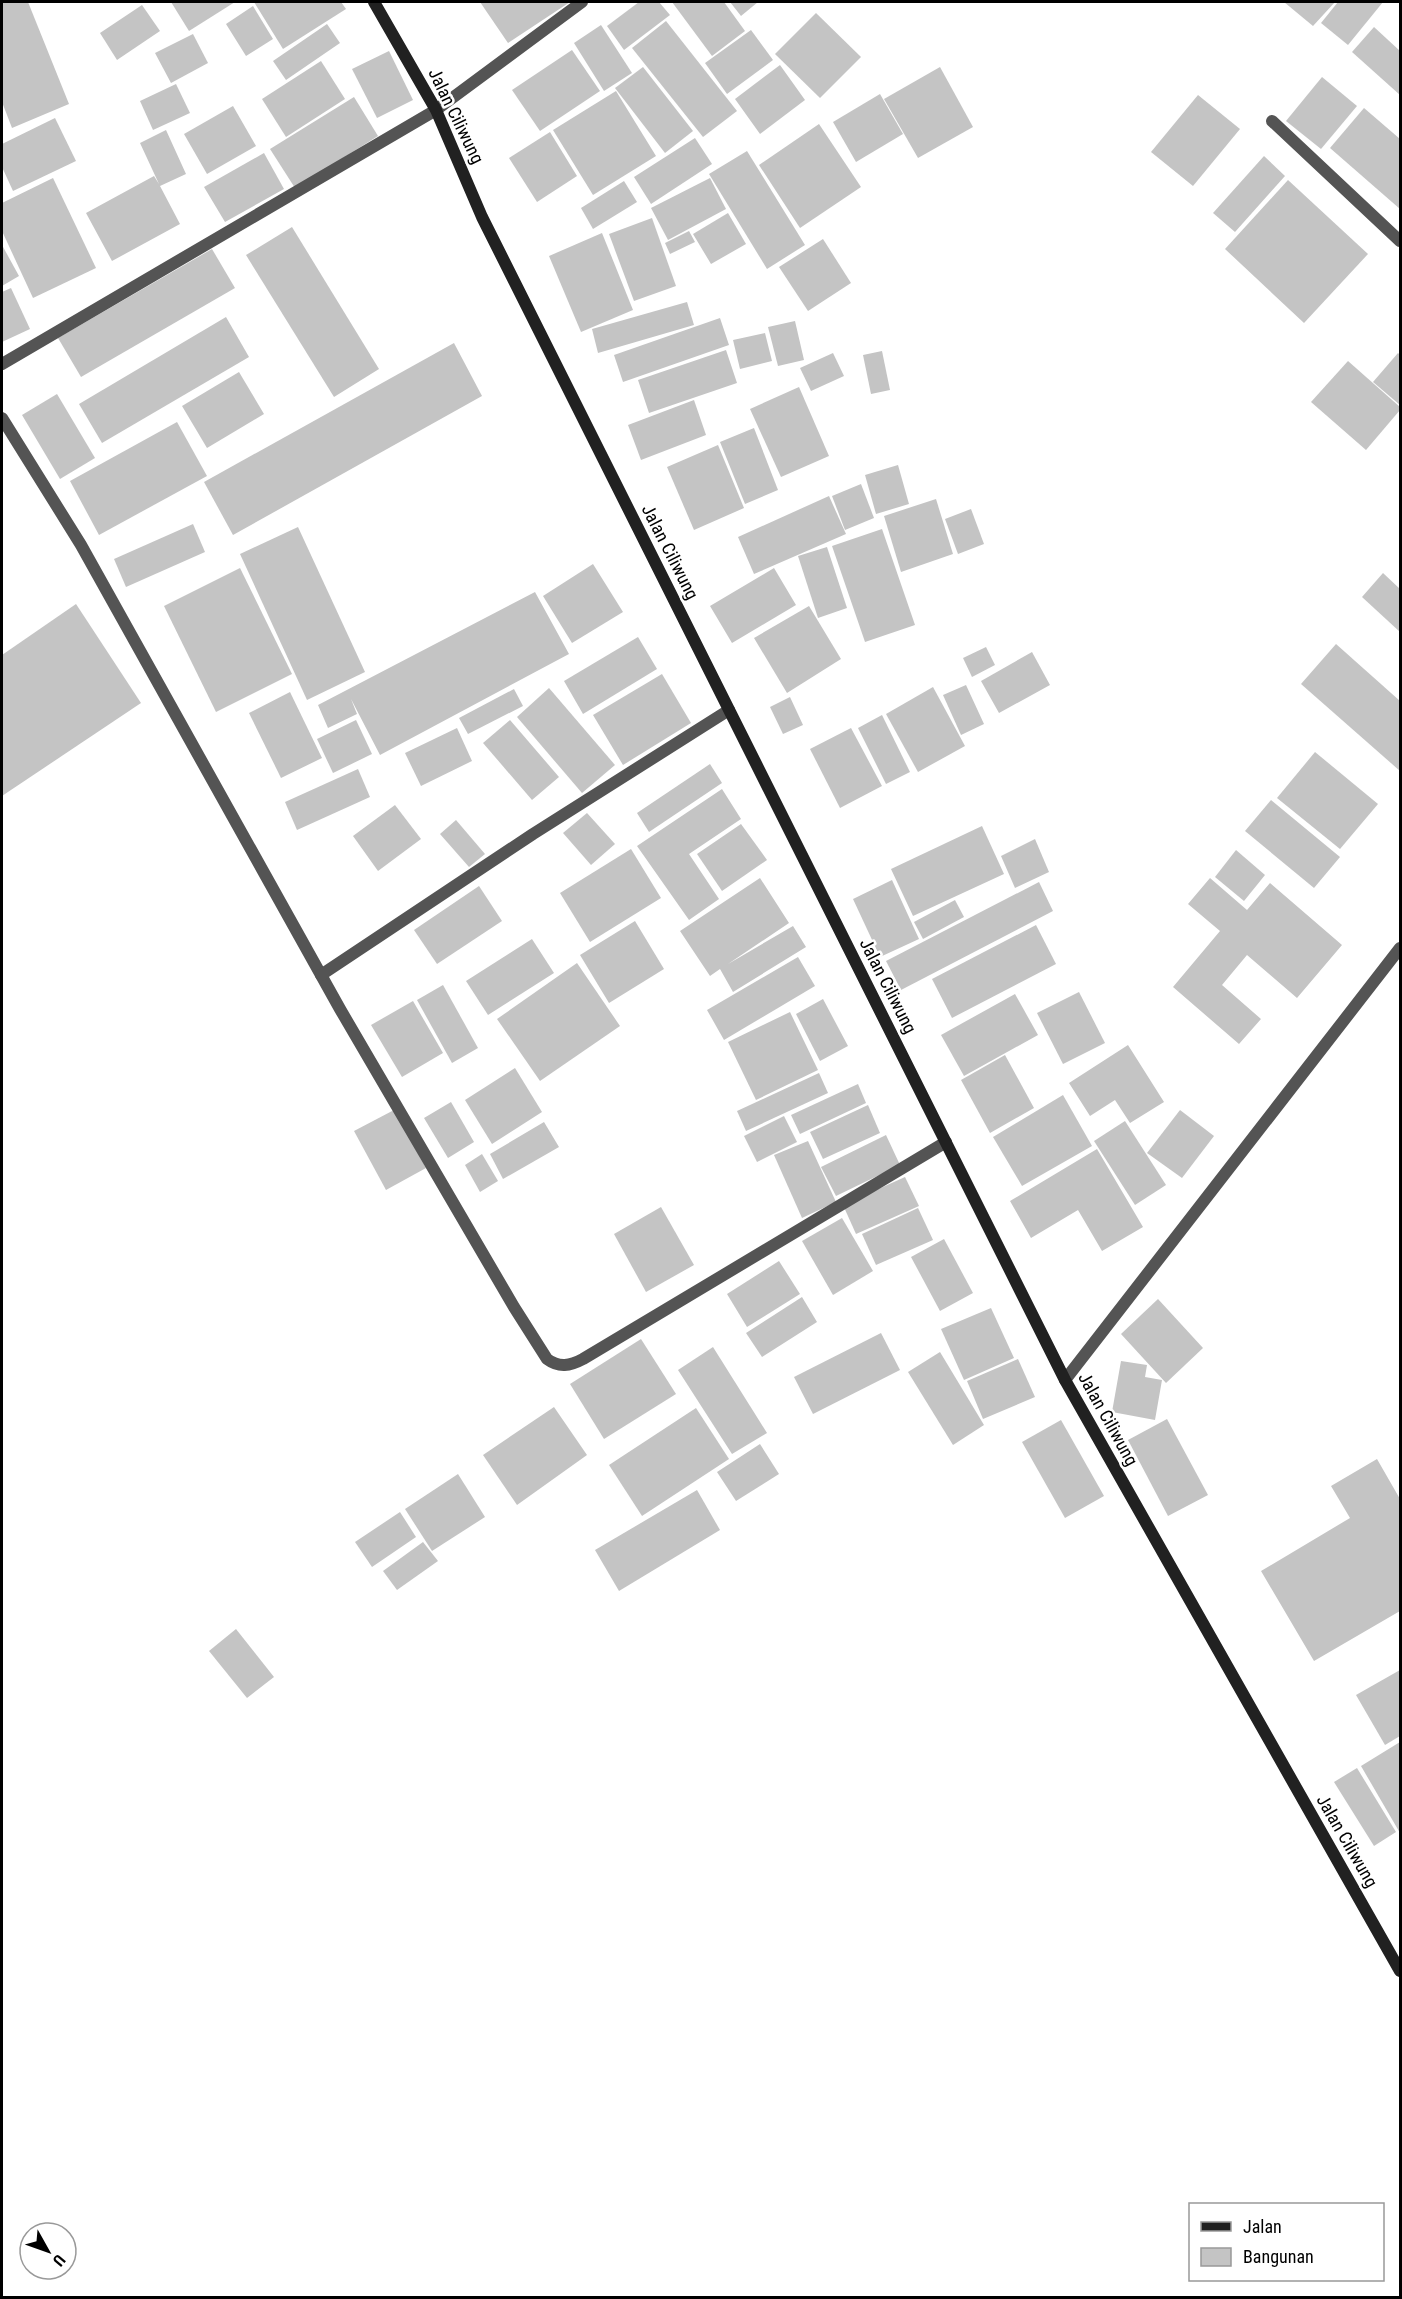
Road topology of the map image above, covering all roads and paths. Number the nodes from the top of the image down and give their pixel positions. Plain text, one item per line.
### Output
1 (374, 2) edge
2 (582, 2) edge
3 (436, 110) junction
4 (1272, 121) dead end
5 (1401, 241) edge
6 (2, 364) edge
7 (2, 418) edge
8 (729, 710) junction
9 (1401, 948) edge
10 (321, 975) junction
11 (946, 1142) junction
12 (1065, 1380) junction
13 (1401, 1971) edge

1 - 3 main road, Jalan Ciliwung
2 - 3 street
3 - 6 street
3 - 8 main road, Jalan Ciliwung
4 - 5 street
7 - 10 street
8 - 10 street
8 - 11 main road, Jalan Ciliwung
9 - 12 street
10 - 11 street
11 - 12 main road, Jalan Ciliwung
12 - 13 main road, Jalan Ciliwung

